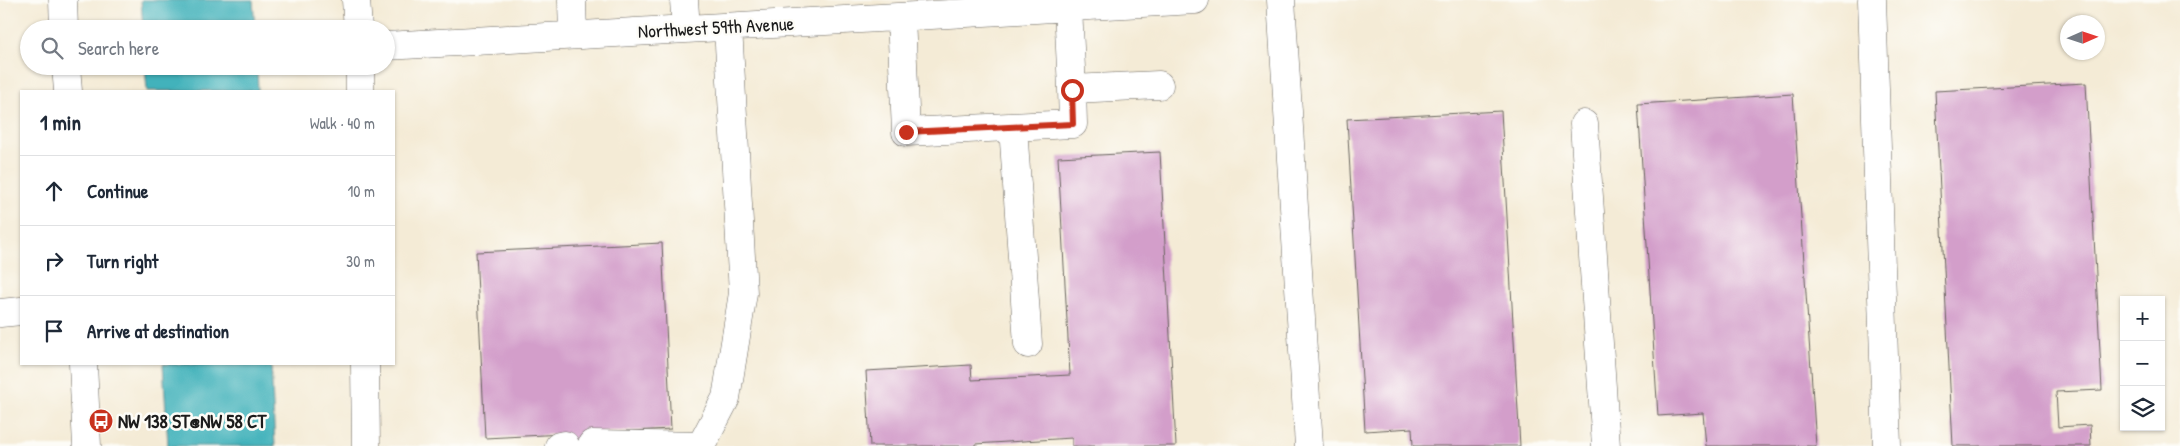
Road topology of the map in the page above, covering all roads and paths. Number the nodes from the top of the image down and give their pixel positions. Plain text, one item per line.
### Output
1 (63, 0) edge
2 (356, 0) edge
3 (572, 0) edge
4 (684, 0) edge
5 (1195, 0) edge
6 (1281, 0) edge
7 (1872, 0) edge
8 (1166, 1) edge
9 (968, 6) edge
10 (1068, 7) junction
11 (901, 17) junction
12 (64, 20) edge
13 (357, 20) edge
14 (728, 27) junction
15 (686, 29) junction
16 (573, 35) junction
17 (395, 45) edge
18 (67, 75) edge
19 (360, 75) edge
20 (1159, 85) dead end
21 (68, 90) edge
22 (360, 90) edge
23 (1072, 90) junction
24 (1584, 124) dead end
25 (1013, 127) junction
26 (20, 311) edge
27 (0, 313) edge
28 (1028, 344) dead end
29 (83, 365) edge
30 (365, 365) edge
31 (592, 444) dead end
32 (87, 446) edge
33 (366, 446) edge
34 (559, 446) edge
35 (565, 446) edge
36 (702, 446) edge
37 (1309, 446) edge
38 (1606, 446) edge
39 (1886, 446) edge

1 - 12 street
2 - 13 street
3 - 16 street
4 - 15 street
5 - 8 street, Northwest 59th Avenue
6 - 37 street
7 - 39 street
8 - 10 street, Northwest 59th Avenue
9 - 10 street, Northwest 59th Avenue
9 - 11 street, Northwest 59th Avenue
10 - 23 street
11 - 14 street, Northwest 59th Avenue
11 - 25 street
14 - 15 street, Northwest 59th Avenue
14 - 36 street
15 - 16 street, Northwest 59th Avenue
16 - 17 street, Northwest 59th Avenue
18 - 21 street
19 - 22 street
20 - 23 street
23 - 25 street
24 - 38 street
25 - 28 street
26 - 27 street
29 - 32 street
30 - 33 street
31 - 36 street
34 - 35 street

